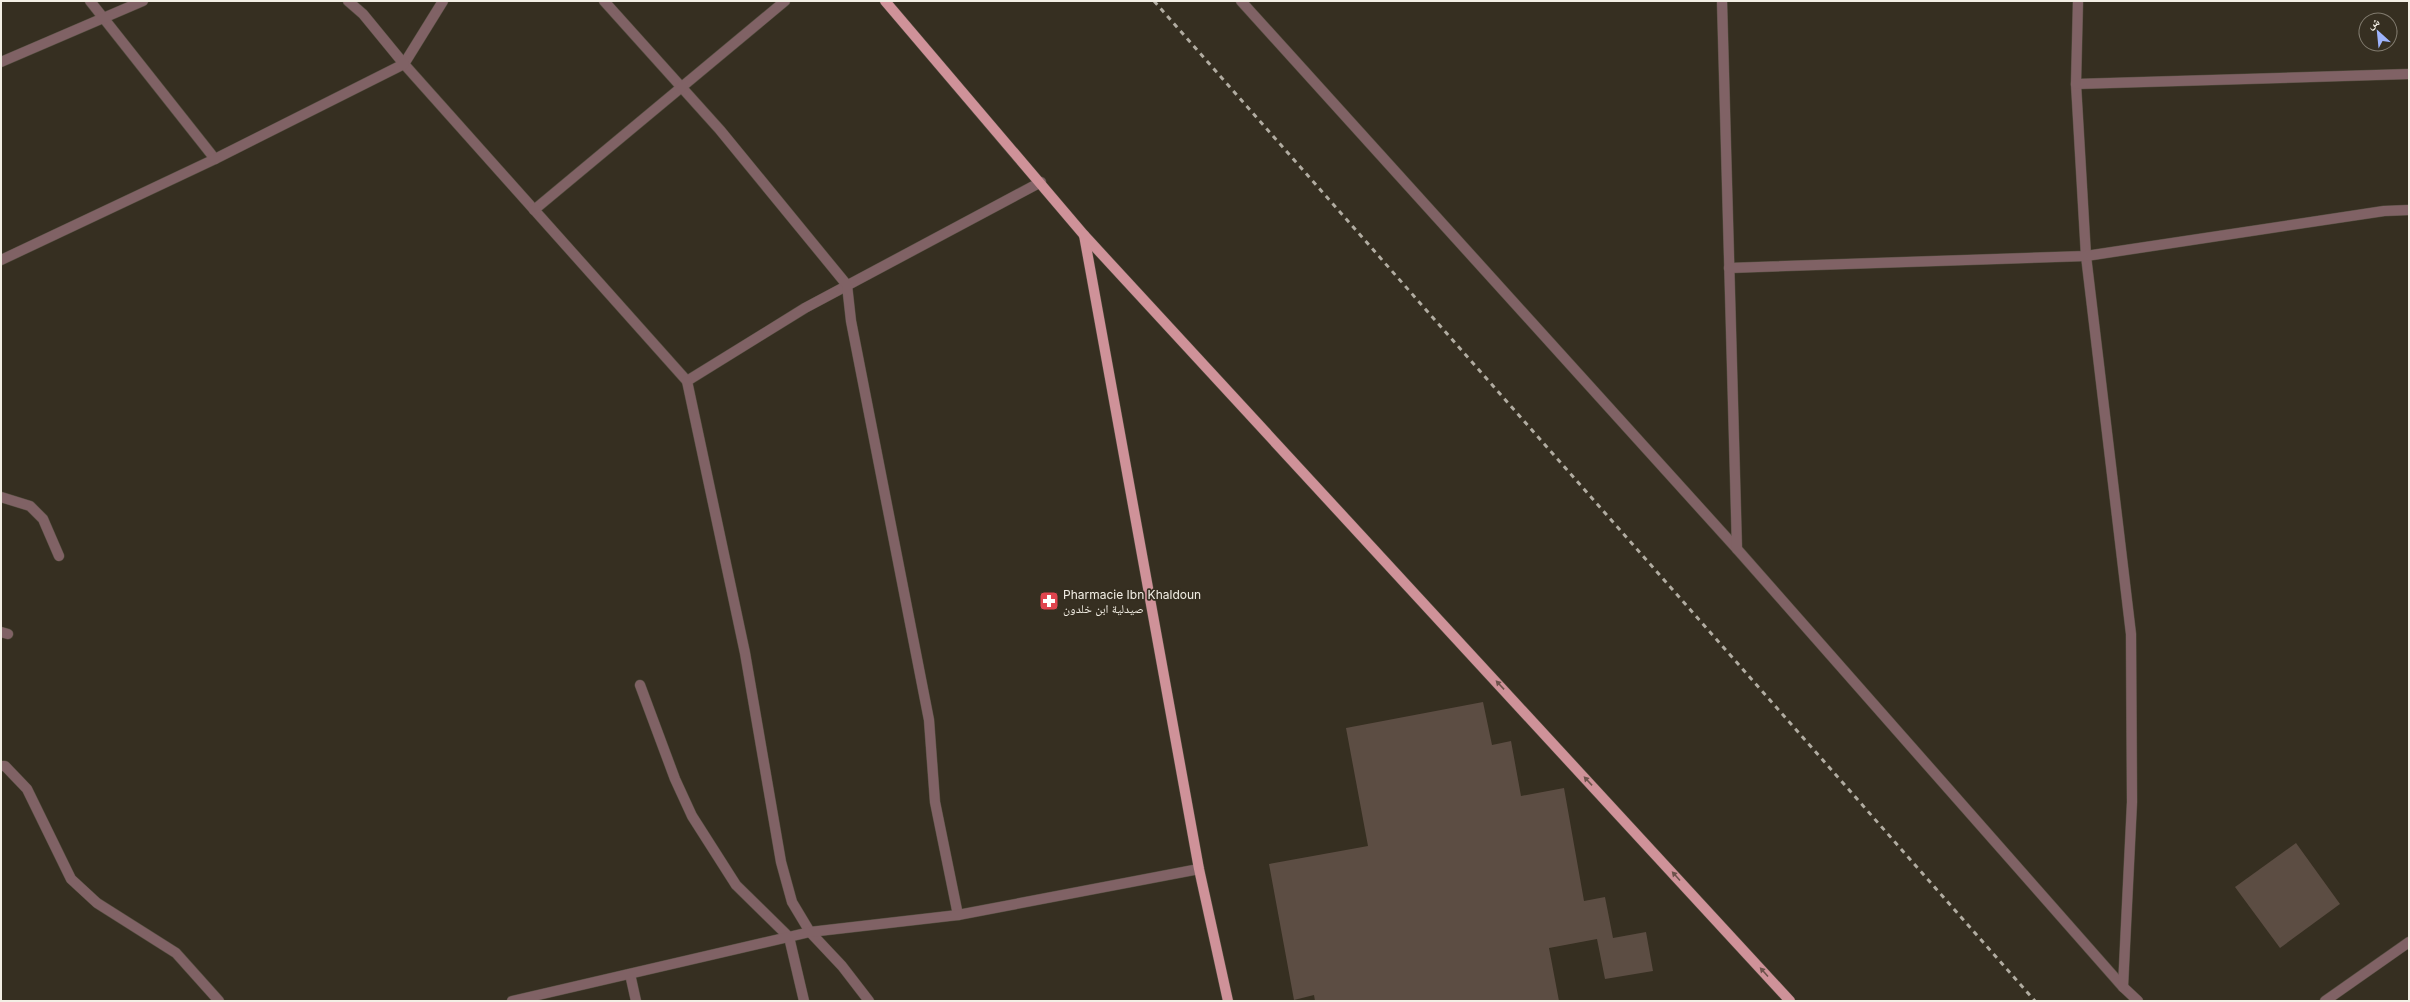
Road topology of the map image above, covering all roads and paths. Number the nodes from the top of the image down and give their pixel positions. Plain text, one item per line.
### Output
1 (90, 1) edge
2 (143, 1) edge
3 (348, 1) edge
4 (443, 1) edge
5 (604, 1) edge
6 (785, 1) edge
7 (885, 1) edge
8 (1240, 1) edge
9 (1722, 1) edge
10 (2078, 1) edge
11 (102, 17) junction
12 (1, 62) edge
13 (404, 64) junction
14 (2409, 74) edge
15 (2076, 84) junction
16 (683, 88) junction
17 (215, 159) junction
18 (1040, 182) junction
19 (534, 210) junction
20 (2409, 210) edge
21 (1084, 235) junction
22 (2086, 256) junction
23 (1, 260) edge
24 (1729, 268) junction
25 (847, 285) junction
26 (687, 381) junction
27 (1, 497) edge
28 (1737, 549) junction
29 (59, 556) dead end
30 (640, 685) dead end
31 (1, 766) edge
32 (1199, 869) junction
33 (958, 915) junction
34 (810, 932) junction
35 (789, 937) junction
36 (2409, 942) edge
37 (630, 974) junction
38 (2123, 987) junction
39 (219, 1001) edge
40 (512, 1001) edge
41 (636, 1001) edge
42 (804, 1001) edge
43 (869, 1001) edge
44 (1228, 1001) edge
45 (1790, 1001) edge
46 (2138, 1001) edge
47 (2325, 1001) edge

1 - 11 street
2 - 11 street
3 - 13 street
4 - 13 street
5 - 16 street
6 - 16 street
7 - 18 main road
8 - 28 street
9 - 24 street
10 - 15 street
11 - 12 street
11 - 17 street
13 - 17 street
13 - 19 street
14 - 15 street
15 - 22 street
16 - 19 street
16 - 25 street
17 - 23 street
18 - 21 main road
18 - 25 street
19 - 26 street
20 - 22 street
21 - 32 main road
45 -> 21 main road
22 - 24 street
22 - 38 street
24 - 28 street
25 - 26 street
25 - 33 street
26 - 34 street
27 - 29 street
28 - 38 street
30 - 35 street
31 - 39 street
32 - 33 street
32 - 44 main road
33 - 34 street
34 - 35 street
34 - 43 street
35 - 37 street
35 - 42 street
36 - 47 street
37 - 40 street
37 - 41 street
38 - 46 street

